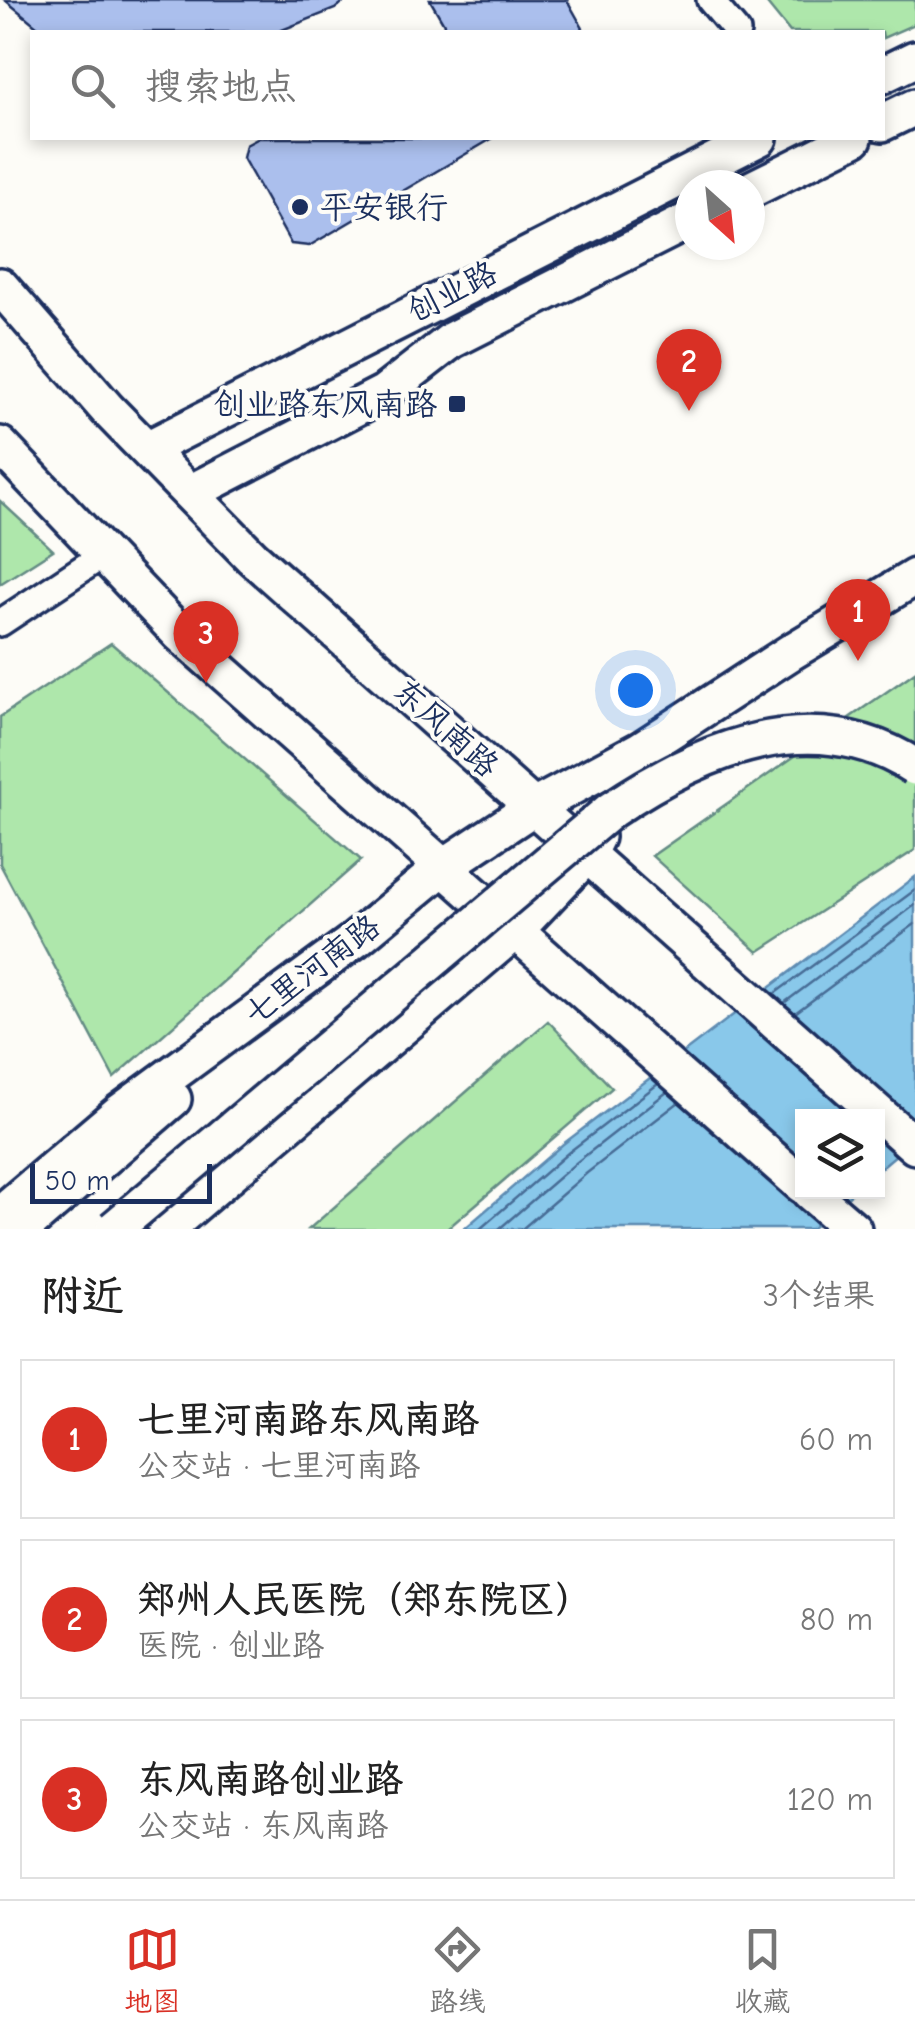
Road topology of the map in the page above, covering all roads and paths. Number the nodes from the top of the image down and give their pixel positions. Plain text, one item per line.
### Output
1 (710, 0) edge
2 (735, 30) edge
3 (915, 58) edge
4 (885, 73) edge
5 (915, 107) edge
6 (885, 122) edge
7 (755, 140) edge
8 (850, 140) edge
9 (765, 182) edge
10 (675, 228) edge
11 (0, 286) edge
12 (0, 446) edge
13 (146, 449) junction
14 (190, 493) junction
15 (103, 555) junction
16 (915, 577) edge
17 (0, 623) edge
18 (640, 750) junction
19 (915, 768) edge
20 (534, 807) junction
21 (588, 855) junction
22 (443, 867) junction
23 (515, 932) junction
24 (358, 938) junction
25 (915, 1146) edge
26 (795, 1179) edge
27 (818, 1199) edge
28 (0, 1214) edge
29 (22, 1229) edge
30 (114, 1229) edge
31 (166, 1229) edge
32 (853, 1229) edge

1 - 2 street
3 - 4 street
5 - 6 street
7 - 13 street, 创业路
8 - 9 street
10 - 14 street, 创业路
11 - 13 street, 东风南路
12 - 15 street
13 - 14 street, 东风南路
14 - 20 street, 东风南路
15 - 17 street
15 - 22 street
16 - 18 street, 七里河南路
18 - 20 street, 七里河南路
18 - 21 street
19 - 30 street, bridge
20 - 21 street, 东风南路
20 - 22 street, 七里河南路
21 - 23 street
21 - 25 street, 东风南路
22 - 23 street
22 - 24 street, 七里河南路
23 - 26 street
23 - 31 street
24 - 28 street, 七里河南路
24 - 29 street
27 - 32 street

